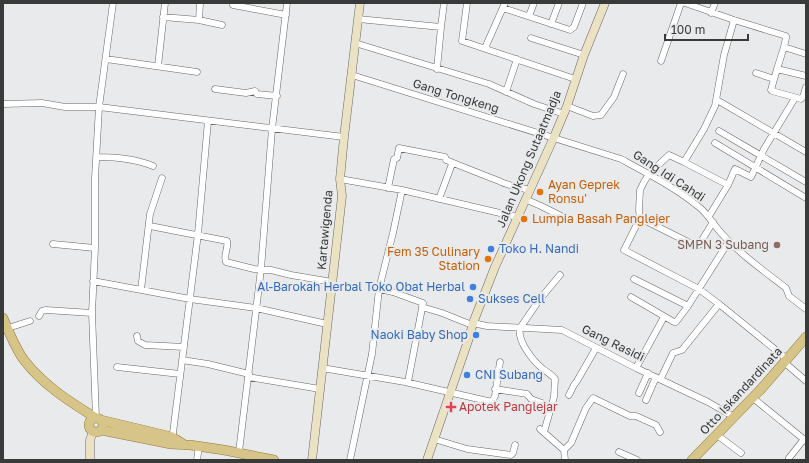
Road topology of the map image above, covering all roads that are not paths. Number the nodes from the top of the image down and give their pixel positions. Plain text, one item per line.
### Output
1 (113, 3) edge
2 (165, 3) edge
3 (200, 3) edge
4 (287, 3) edge
5 (360, 3) edge
6 (444, 3) edge
7 (467, 3) edge
8 (534, 3) edge
9 (559, 3) edge
10 (583, 3) edge
11 (606, 3) edge
12 (685, 3) edge
13 (715, 3) edge
14 (233, 5) dead end
15 (504, 5) edge
16 (711, 13) junction
17 (286, 15) junction
18 (529, 16) junction
19 (163, 17) junction
20 (358, 19) junction
21 (199, 20) junction
22 (734, 20) junction
23 (551, 24) junction
24 (222, 25) dead end
25 (441, 28) junction
26 (531, 38) dead end
27 (355, 43) junction
28 (784, 47) junction
29 (485, 48) junction
30 (806, 54) edge
31 (584, 55) junction
32 (106, 59) junction
33 (517, 59) junction
34 (661, 61) dead end
35 (158, 66) junction
36 (437, 69) junction
37 (777, 69) junction
38 (197, 72) dead end
39 (756, 73) dead end
40 (623, 74) dead end
41 (352, 75) junction
42 (806, 76) edge
43 (575, 79) junction
44 (774, 79) junction
45 (806, 87) edge
46 (215, 89) dead end
47 (506, 92) junction
48 (276, 96) junction
49 (795, 98) junction
50 (717, 100) junction
51 (3, 104) edge
52 (99, 108) junction
53 (565, 110) junction
54 (208, 121) junction
55 (272, 129) junction
56 (719, 131) dead end
57 (773, 133) junction
58 (344, 137) junction
59 (554, 137) junction
60 (716, 143) dead end
61 (806, 152) edge
62 (761, 155) junction
63 (97, 157) junction
64 (684, 162) junction
65 (452, 164) junction
66 (153, 166) dead end
67 (756, 167) junction
68 (649, 174) junction
69 (162, 178) dead end
70 (340, 179) junction
71 (806, 182) edge
72 (728, 185) junction
73 (388, 188) junction
74 (402, 190) junction
75 (529, 190) junction
76 (806, 198) edge
77 (439, 199) junction
78 (525, 199) junction
79 (709, 216) junction
80 (517, 217) junction
81 (640, 218) junction
82 (567, 219) dead end
83 (713, 222) junction
84 (150, 226) junction
85 (198, 234) junction
86 (729, 241) junction
87 (53, 244) dead end
88 (95, 248) junction
89 (261, 269) junction
90 (560, 275) dead end
91 (634, 278) dead end
92 (93, 281) junction
93 (332, 282) junction
94 (379, 289) junction
95 (699, 289) junction
96 (141, 290) junction
97 (631, 298) dead end
98 (190, 299) junction
99 (719, 304) junction
100 (688, 306) junction
101 (422, 307) junction
102 (256, 308) junction
103 (806, 309) edge
104 (92, 313) junction
105 (39, 316) dead end
106 (664, 317) junction
107 (3, 318) edge
108 (30, 321) dead end
109 (327, 324) junction
110 (472, 324) junction
111 (8, 328) junction
112 (520, 328) junction
113 (137, 336) dead end
114 (806, 337) edge
115 (184, 347) junction
116 (596, 348) junction
117 (182, 360) junction
118 (786, 361) junction
119 (500, 362) dead end
120 (117, 367) dead end
121 (322, 368) junction
122 (636, 368) junction
123 (648, 373) junction
124 (180, 374) junction
125 (368, 375) junction
126 (248, 376) junction
127 (659, 378) junction
128 (806, 381) edge
129 (408, 382) junction
130 (320, 389) junction
131 (495, 389) junction
132 (450, 392) junction
133 (639, 393) dead end
134 (570, 395) dead end
135 (752, 398) junction
136 (646, 400) dead end
137 (550, 410) junction
138 (734, 417) junction
139 (96, 425) junction
140 (660, 432) dead end
141 (717, 435) junction
142 (434, 439) junction
143 (805, 440) edge
144 (172, 441) junction
145 (515, 445) dead end
146 (199, 446) junction
147 (564, 450) junction
148 (239, 452) junction
149 (619, 452) dead end
150 (741, 453) dead end
151 (789, 458) dead end
152 (90, 460) edge
153 (197, 460) edge
154 (272, 460) edge
155 (312, 460) edge
156 (350, 460) edge
157 (427, 460) edge
158 (565, 460) edge
159 (637, 460) edge
160 (692, 460) edge

1 - 32 street
2 - 19 street
3 - 21 street
4 - 17 street
5 - 20 main road, Kartawigenda
6 - 25 street
7 - 29 street
8 - 18 street
9 - 23 street
10 - 23 street
11 - 31 main road, Jalan Ukong Sutaatmadja
12 - 16 street
12 - 34 street
13 - 16 street
14 - 17 street
15 - 18 street
15 - 29 street
16 - 22 street
17 - 48 street
18 - 23 street
19 - 21 street
19 - 35 street
20 - 25 street
20 - 27 main road, Kartawigenda
21 - 24 street
22 - 28 street
22 - 50 street
25 - 36 street
26 - 31 street
27 - 36 street
27 - 41 main road, Kartawigenda
28 - 30 street
28 - 37 street
29 - 33 street
31 - 43 main road, Jalan Ukong Sutaatmadja
32 - 35 street
32 - 52 street
33 - 43 street
33 - 47 street
35 - 38 street
36 - 47 street
37 - 42 street
37 - 44 street
39 - 44 street
40 - 53 street
41 - 58 main road, Kartawigenda
41 - 59 street, Gang Tongkeng
43 - 53 main road, Jalan Ukong Sutaatmadja
44 - 49 street
45 - 49 street
46 - 48 street
47 - 53 street
48 - 55 street
49 - 57 street
50 - 57 street
50 - 64 street
51 - 52 street
52 - 54 street
52 - 63 street
53 - 59 main road, Jalan Ukong Sutaatmadja
54 - 55 street
54 - 85 street
55 - 58 street
55 - 89 street
56 - 62 street
57 - 61 street
57 - 62 street
58 - 70 main road, Kartawigenda
59 - 68 street, Gang Idi Cahdi
59 - 75 main road, Jalan Ukong Sutaatmadja
60 - 67 street
62 - 67 street
62 - 71 street
63 - 66 street
63 - 88 street
64 - 68 street
64 - 72 street
65 - 73 street
65 - 75 street
65 - 77 street
67 - 72 street
67 - 76 street
68 - 79 street, Gang Idi Cahdi
68 - 81 street
69 - 84 street
70 - 73 street
70 - 93 main road, Kartawigenda
72 - 79 street
73 - 74 street
74 - 77 street
74 - 94 street
75 - 78 main road, Jalan Ukong Sutaatmadja
77 - 80 street
78 - 80 main road, Jalan Ukong Sutaatmadja
78 - 82 street
79 - 83 street, Gang Idi Cahdi
80 - 110 main road, Jalan Ukong Sutaatmadja
81 - 83 street
81 - 95 street
83 - 86 street, Gang Idi Cahdi
84 - 85 street
84 - 96 street
85 - 89 street
85 - 98 street
86 - 95 street
86 - 103 street, Gang Idi Cahdi
87 - 88 street
88 - 92 street
89 - 93 street
89 - 102 street
90 - 112 street
91 - 100 street
92 - 96 street
92 - 104 street
93 - 109 main road, Kartawigenda
94 - 101 street, Gang Rasidi
94 - 125 street
95 - 99 street
95 - 100 street
96 - 98 street
97 - 106 street
98 - 102 street
98 - 115 street
99 - 118 street
99 - 127 street
100 - 106 street
101 - 110 street, Gang Rasidi
101 - 129 street
102 - 109 street
102 - 126 street
104 - 105 street
104 - 139 street
106 - 122 street
107 - 111 main road
108 - 111 street
109 - 121 main road, Kartawigenda
110 - 112 street, Gang Rasidi
110 - 132 main road, Jalan Ukong Sutaatmadja
111 - 139 main road
112 - 116 street, Gang Rasidi
112 - 137 street
113 - 115 street
114 - 118 main road, Otto Iskandardinata
115 - 117 street
116 - 122 street, Gang Rasidi
116 - 134 street
117 - 124 street
117 - 126 street
118 - 128 street
118 - 135 main road, Otto Iskandardinata
119 - 131 street
120 - 124 street
121 - 125 street
121 - 130 main road, Kartawigenda
122 - 123 street, Gang Rasidi
123 - 127 street, Gang Rasidi
123 - 133 street
124 - 144 street
125 - 129 street
125 - 156 street
126 - 130 street
126 - 148 street
127 - 136 street
127 - 138 street, Gang Rasidi
129 - 132 street
130 - 155 main road, Kartawigenda
131 - 132 street
131 - 137 street
132 - 142 main road, Jalan Ukong Sutaatmadja
135 - 138 main road, Otto Iskandardinata
135 - 143 street
137 - 147 street
138 - 141 main road, Otto Iskandardinata
139 - 144 main road
139 - 152 main road
140 - 147 street
141 - 150 street
141 - 160 main road, Otto Iskandardinata
142 - 145 street
142 - 157 main road, Jalan Ukong Sutaatmadja
143 - 151 street
144 - 146 main road
146 - 148 main road
146 - 153 street
147 - 158 street
148 - 154 main road
149 - 159 street

